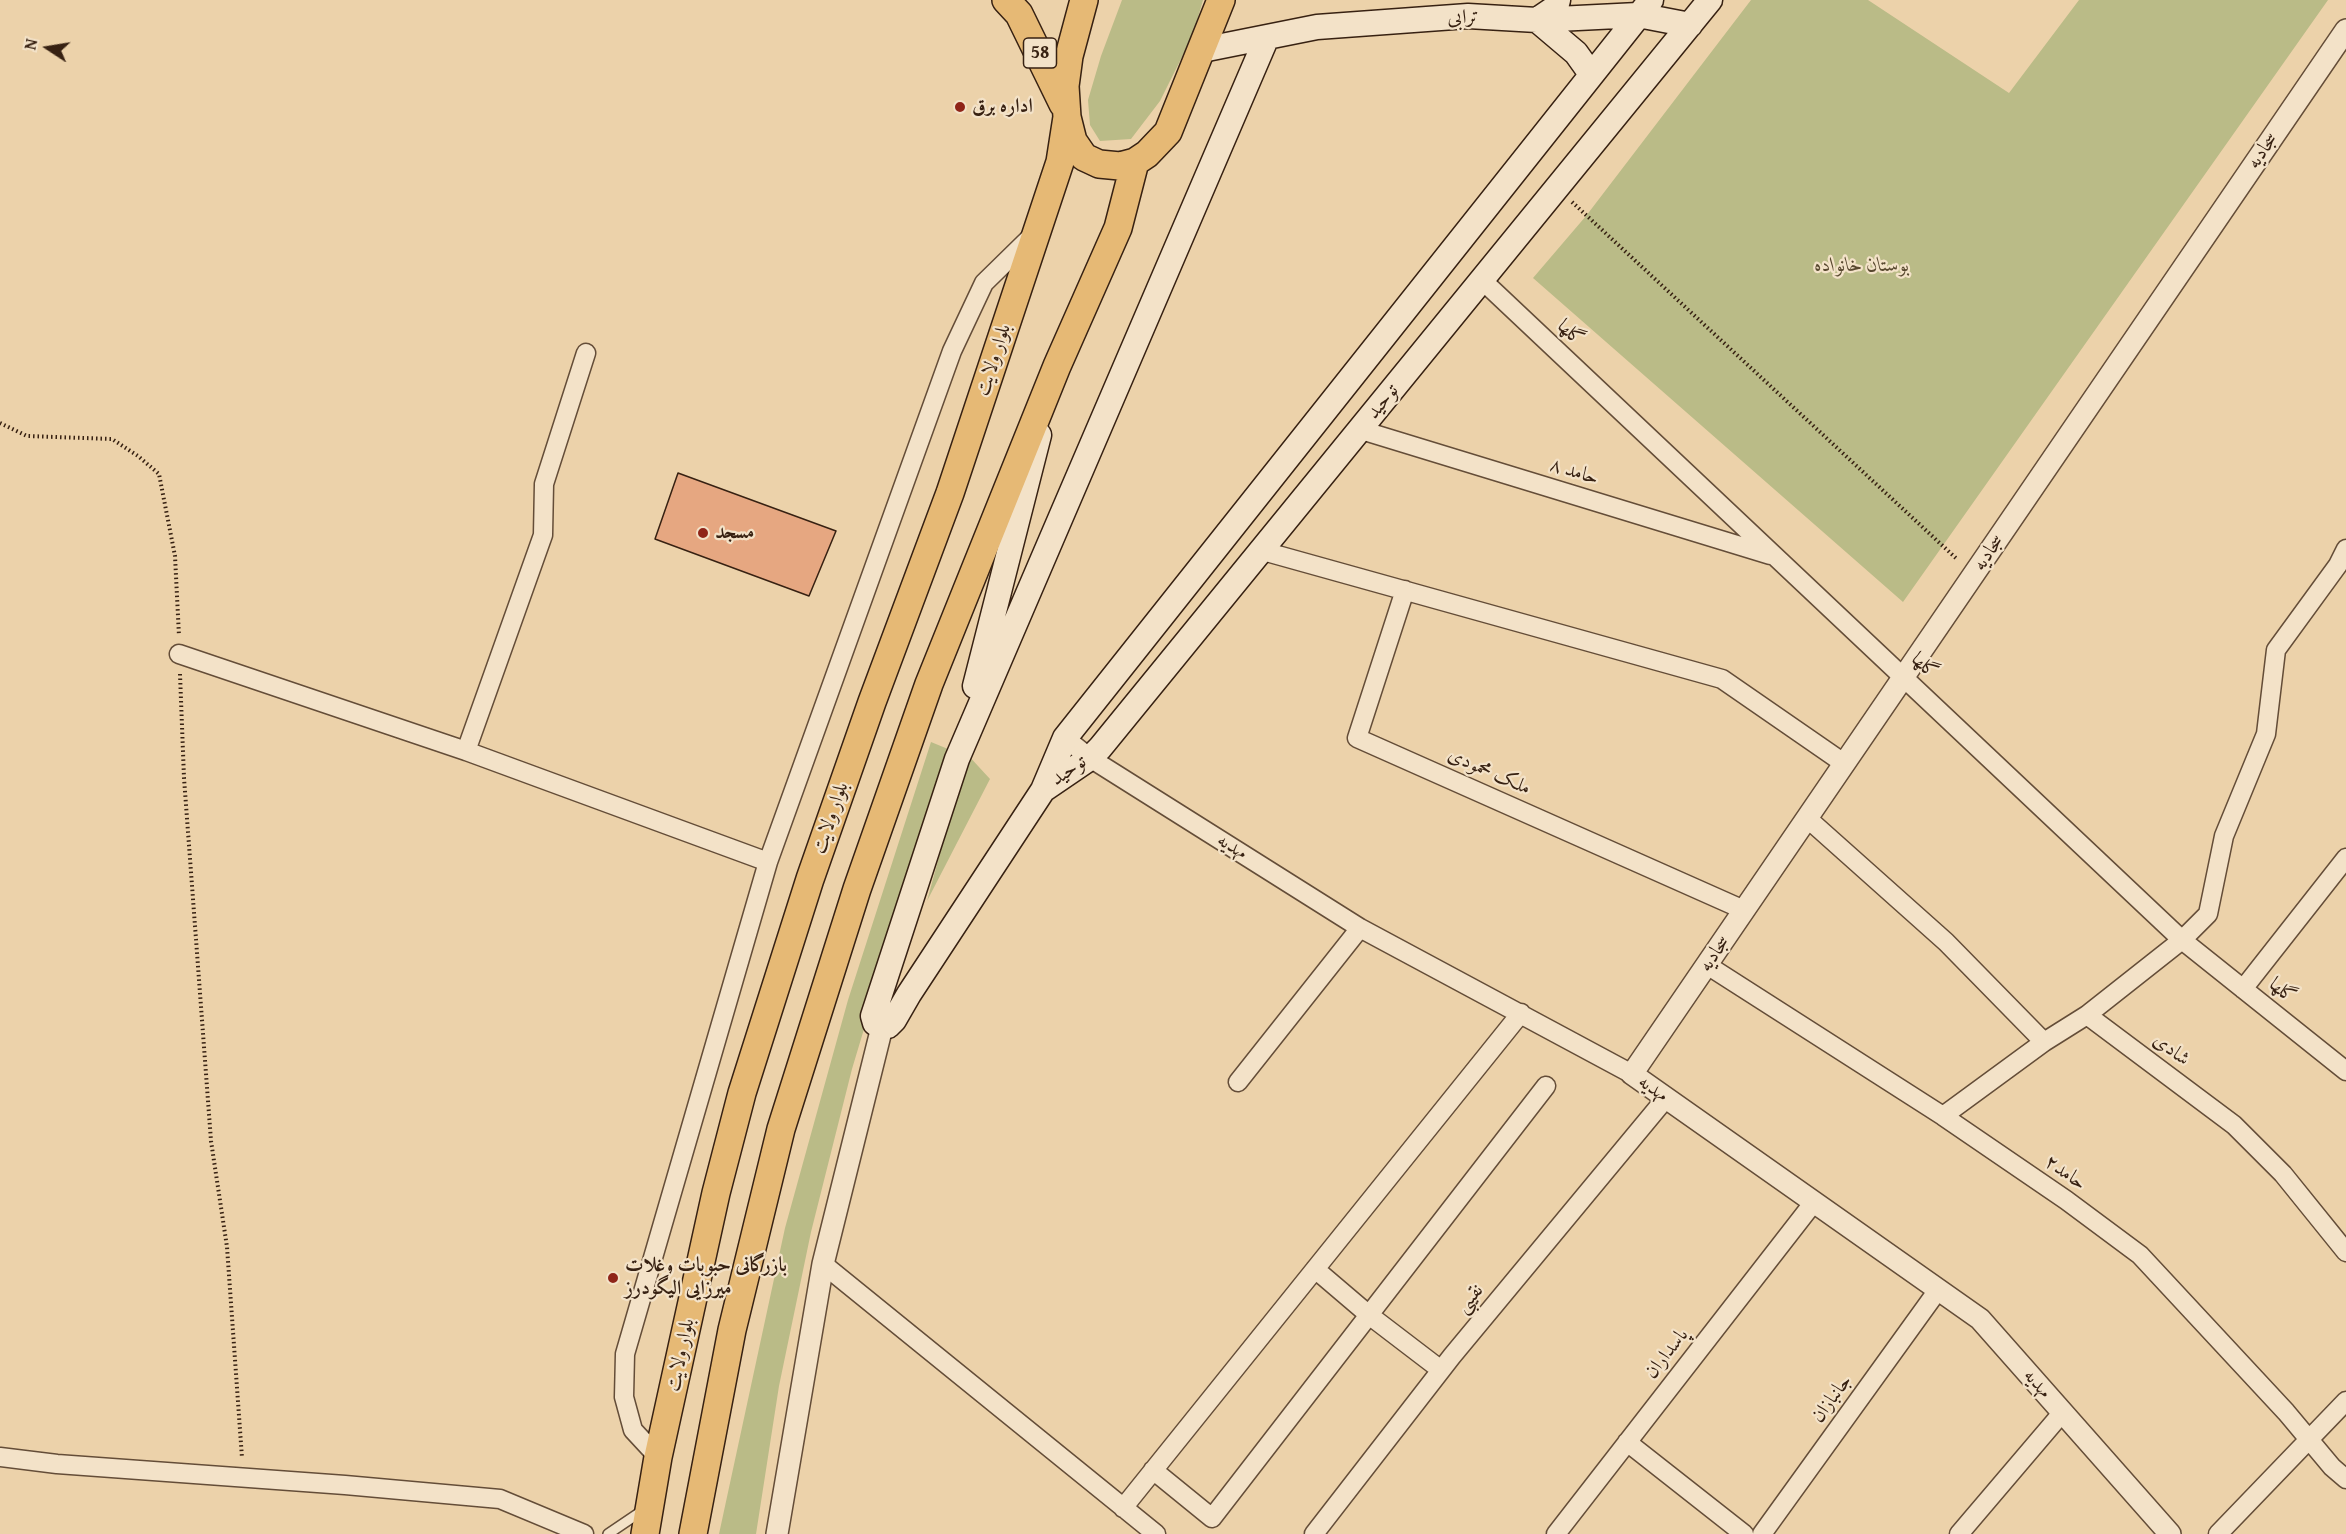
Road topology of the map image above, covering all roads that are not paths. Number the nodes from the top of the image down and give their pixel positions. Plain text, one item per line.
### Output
1 (1006, 0) edge
2 (1084, 0) edge
3 (1221, 0) edge
4 (1558, 0) edge
5 (1710, 0) edge
6 (1645, 7) edge
7 (1537, 20) junction
8 (1690, 25) junction
9 (2346, 30) edge
10 (1266, 37) junction
11 (1202, 50) junction
12 (1591, 74) junction
13 (1067, 114) junction
14 (1135, 162) junction
15 (1036, 233) junction
16 (1482, 280) junction
17 (586, 353) dead end
18 (1057, 366) junction
19 (1361, 430) junction
20 (1263, 551) junction
21 (1775, 556) junction
22 (2343, 564) edge
23 (1405, 590) junction
24 (179, 654) road end
25 (1903, 678) junction
26 (1065, 738) junction
27 (466, 751) junction
28 (1090, 758) junction
29 (957, 759) junction
30 (1845, 764) junction
31 (1043, 790) junction
32 (1807, 818) junction
33 (2346, 858) edge
34 (768, 862) junction
35 (1744, 910) junction
36 (1360, 928) junction
37 (2182, 940) junction
38 (1707, 965) junction
39 (2243, 989) junction
40 (1521, 1013) junction
41 (2087, 1015) junction
42 (882, 1027) junction
43 (2044, 1042) junction
44 (2346, 1071) edge
45 (1632, 1074) junction
46 (1238, 1082) dead end
47 (1546, 1086) dead end
48 (1666, 1098) junction
49 (1943, 1116) junction
50 (1814, 1202) junction
51 (2346, 1252) edge
52 (824, 1264) junction
53 (1315, 1269) junction
54 (1938, 1290) junction
55 (1369, 1315) junction
56 (1441, 1370) junction
57 (2346, 1401) edge
58 (2062, 1413) junction
59 (2309, 1439) junction
60 (1627, 1442) junction
61 (0, 1457) edge
62 (658, 1457) junction
63 (1153, 1470) junction
64 (2346, 1479) edge
65 (649, 1507) junction
66 (1123, 1508) junction
67 (584, 1534) edge
68 (608, 1534) edge
69 (645, 1534) edge
70 (693, 1534) edge
71 (777, 1534) edge
72 (1156, 1534) edge
73 (1314, 1534) edge
74 (1556, 1534) edge
75 (1744, 1534) edge
76 (1762, 1534) edge
77 (1959, 1534) edge
78 (2170, 1534) edge
79 (2218, 1534) edge

1 - 13 main road, 58
2 - 13 main road
3 - 11 main road
4 - 7 main road
5 - 8 main road, توحید
6 - 7 main road, ترابی
6 - 8 main road, ترابی
6 - 12 main road, توحید
7 - 10 main road, ترابی
7 - 12 main road
8 - 16 main road, توحید
9 - 25 street, سجادیه
10 - 11 main road, ترابی
10 - 29 main road
11 - 14 main road
12 - 26 main road, توحید
13 - 14 main road
13 - 15 main road, بلوار ولایت
14 - 18 main road
15 - 34 street
15 - 62 main road, بلوار ولایت
16 - 19 main road, توحید
16 - 21 street, گلها
17 - 27 street
18 - 29 main road
18 - 70 main road
19 - 20 main road, توحید
19 - 21 street, حامد ۸
20 - 23 street
20 - 28 main road, توحید
21 - 25 street, گلها
22 - 37 street
23 - 30 street
23 - 35 street, ملک محمودی
24 - 27 street
25 - 30 street, سجادیه
25 - 37 street, گلها
26 - 28 street, مهدیه
26 - 31 main road, توحید
27 - 34 street
28 - 31 main road, توحید
28 - 36 street, مهدیه
29 - 42 main road
30 - 32 street, سجادیه
31 - 42 main road, توحید
32 - 35 street, سجادیه
32 - 43 street
33 - 39 street
34 - 62 street
35 - 38 street, سجادیه
36 - 40 street, مهدیه
36 - 46 street
37 - 39 street, گلها
37 - 41 street
38 - 45 street, سجادیه
38 - 49 street, حامد۲
39 - 44 street, گلها
40 - 45 street, مهدیه
40 - 53 street
41 - 43 street
41 - 51 street, شادی
42 - 52 street
43 - 49 street
45 - 48 street, مهدیه
47 - 55 street
48 - 50 street, مهدیه
48 - 56 street, نقیبی
49 - 59 street, حامد۲
50 - 54 street, مهدیه
50 - 60 street, پاسداران
52 - 66 street
52 - 71 street
53 - 55 street
53 - 63 street
54 - 58 street, مهدیه
54 - 76 street, جانبازان
55 - 56 street
55 - 63 street
56 - 73 street, نقیبی
57 - 59 street
58 - 77 street
58 - 78 street, مهدیه
59 - 64 street, حامد۲
59 - 79 street
60 - 74 street, پاسداران
60 - 75 street
61 - 67 street
62 - 65 main road, بلوار ولایت
63 - 66 street
65 - 68 lane
65 - 69 main road, بلوار ولایت
66 - 72 street

